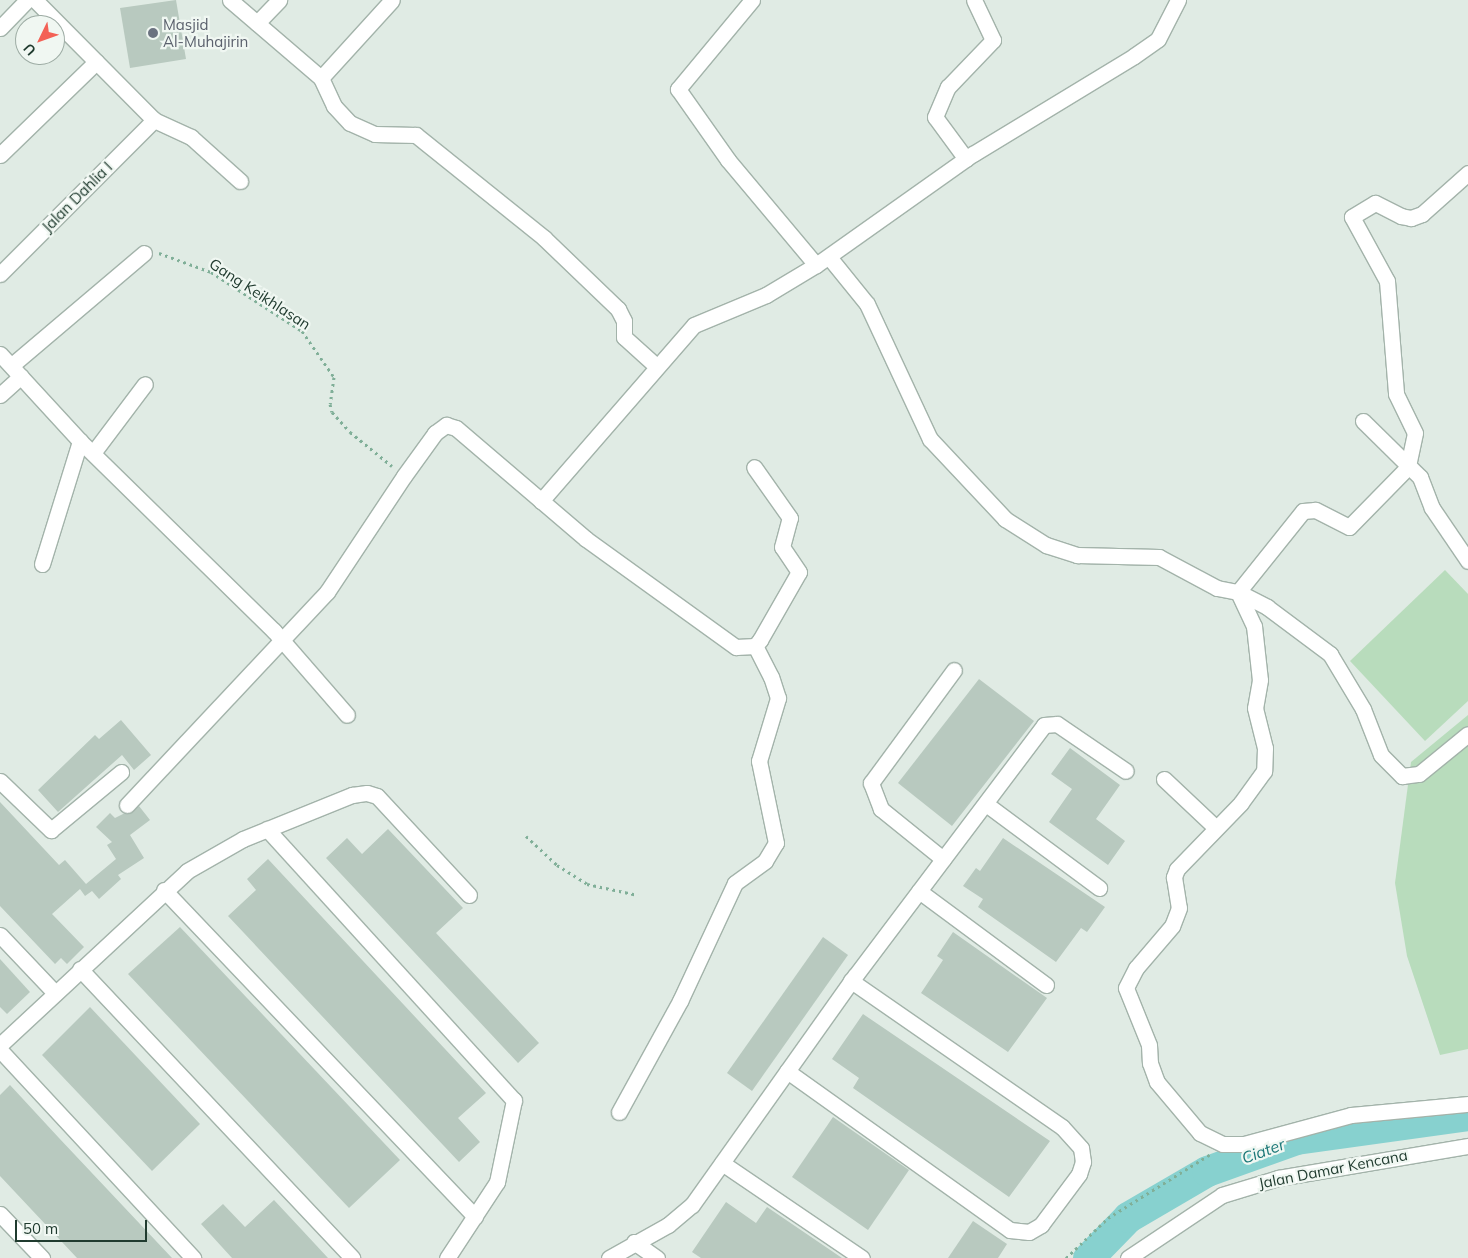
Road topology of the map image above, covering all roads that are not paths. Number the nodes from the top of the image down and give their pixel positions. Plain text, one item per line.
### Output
1 (28, 0) edge
2 (35, 0) edge
3 (230, 0) edge
4 (280, 0) edge
5 (392, 0) edge
6 (752, 0) edge
7 (974, 0) edge
8 (1178, 0) edge
9 (257, 22) junction
10 (0, 28) edge
11 (96, 62) junction
12 (321, 78) junction
13 (154, 120) junction
14 (0, 155) edge
15 (966, 158) junction
16 (1466, 180) edge
17 (240, 181) dead end
18 (144, 253) road end
19 (823, 261) junction
20 (0, 274) edge
21 (0, 354) edge
22 (656, 365) junction
23 (16, 370) junction
24 (145, 384) dead end
25 (0, 395) edge
26 (1364, 421) dead end
27 (80, 441) junction
28 (93, 453) junction
29 (754, 467) dead end
30 (1408, 467) junction
31 (541, 501) junction
32 (1468, 561) edge
33 (42, 564) dead end
34 (1238, 592) junction
35 (281, 639) junction
36 (755, 646) junction
37 (954, 670) dead end
38 (347, 715) dead end
39 (1468, 734) edge
40 (1126, 771) dead end
41 (121, 772) dead end
42 (1164, 779) dead end
43 (0, 781) edge
44 (986, 804) junction
45 (127, 805) dead end
46 (1215, 827) junction
47 (267, 829) junction
48 (943, 859) junction
49 (1099, 888) dead end
50 (164, 890) junction
51 (919, 891) junction
52 (469, 895) dead end
53 (0, 935) edge
54 (80, 969) junction
55 (851, 981) junction
56 (1046, 985) dead end
57 (55, 993) junction
58 (0, 1045) edge
59 (0, 1050) edge
60 (787, 1071) junction
61 (1468, 1104) edge
62 (620, 1112) dead end
63 (1468, 1146) edge
64 (722, 1163) junction
65 (0, 1214) edge
66 (475, 1218) junction
67 (634, 1242) junction
68 (42, 1258) edge
69 (193, 1258) edge
70 (352, 1258) edge
71 (448, 1258) edge
72 (609, 1258) edge
73 (657, 1258) edge
74 (862, 1258) edge
75 (1128, 1258) edge

1 - 10 street
2 - 11 street
3 - 9 street
4 - 9 street
5 - 12 street
6 - 19 street
7 - 15 street
8 - 15 street
9 - 12 street
11 - 13 street
11 - 14 street
12 - 22 street
13 - 17 street
13 - 20 street, Jalan Dahlia I
15 - 19 street
16 - 30 street
18 - 23 street
19 - 22 street
19 - 34 street
21 - 23 street
22 - 31 street
23 - 25 street
23 - 27 street
24 - 28 street
26 - 30 street
27 - 28 street
27 - 33 street
28 - 35 street
29 - 36 street
30 - 32 street
30 - 34 street
31 - 35 street
31 - 36 street
34 - 39 street
34 - 46 street
35 - 38 street
35 - 45 street
36 - 62 street
37 - 48 street
40 - 44 street
41 - 43 street
42 - 46 street
44 - 48 street
44 - 49 street
46 - 61 street
47 - 50 street
47 - 52 street
47 - 66 street
48 - 51 street
50 - 54 street
50 - 66 street
51 - 55 street
51 - 56 street
53 - 57 street
54 - 57 street
54 - 70 street
55 - 60 street
55 - 60 street
57 - 58 street
59 - 69 street
60 - 64 street
63 - 75 street, Jalan Damar Kencana
64 - 67 street
64 - 74 street
65 - 68 street
66 - 71 street
67 - 72 street
67 - 73 street

